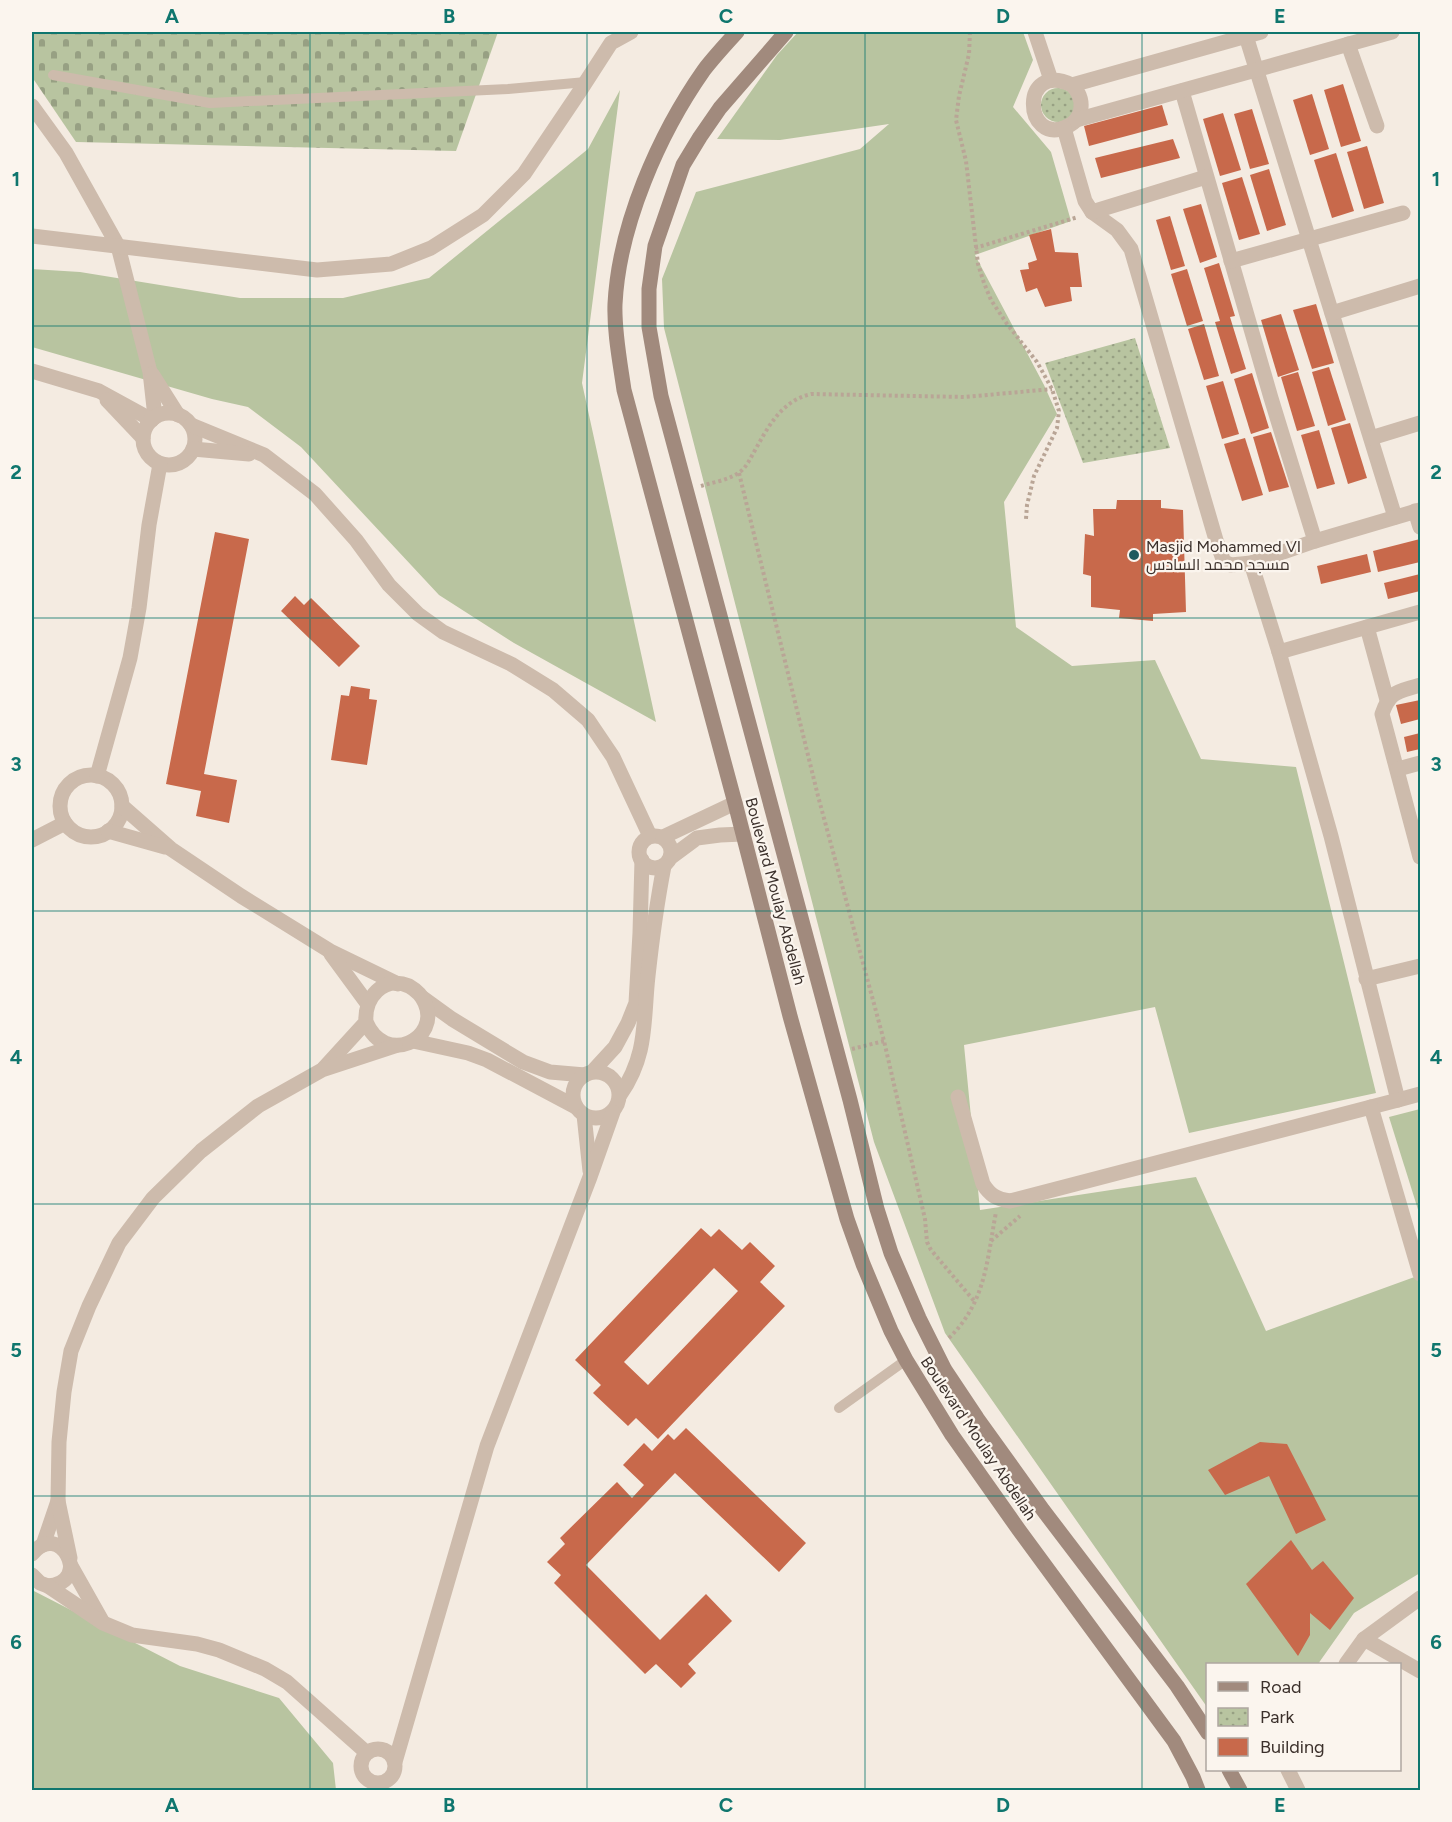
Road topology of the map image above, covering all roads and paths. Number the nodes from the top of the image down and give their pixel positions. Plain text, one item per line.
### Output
1 (631, 32) edge
2 (736, 32) edge
3 (786, 32) edge
4 (970, 32) edge
5 (1035, 32) edge
6 (1261, 32) edge
7 (1392, 32) edge
8 (1246, 36) junction
9 (1348, 44) junction
10 (1258, 69) junction
11 (53, 75) dead end
12 (1050, 80) junction
13 (586, 82) junction
14 (1072, 84) junction
15 (1182, 91) junction
16 (32, 106) edge
17 (1070, 124) junction
18 (1377, 126) dead end
19 (1206, 177) junction
20 (1092, 212) junction
21 (1403, 213) dead end
22 (32, 236) edge
23 (1310, 239) junction
24 (118, 246) junction
25 (975, 248) junction
26 (1231, 261) junction
27 (1420, 286) edge
28 (1332, 313) junction
29 (32, 371) edge
30 (150, 372) junction
31 (1052, 389) junction
32 (99, 391) junction
33 (178, 415) junction
34 (154, 418) junction
35 (1420, 423) edge
36 (191, 425) junction
37 (143, 438) junction
38 (1371, 438) junction
39 (193, 449) junction
40 (264, 455) junction
41 (160, 464) junction
42 (739, 473) junction
43 (686, 491) junction
44 (1418, 511) edge
45 (1395, 518) junction
46 (1026, 519) dead end
47 (1420, 527) edge
48 (1315, 541) junction
49 (1251, 562) junction
50 (1420, 612) edge
51 (1367, 627) junction
52 (1279, 652) junction
53 (1420, 685) edge
54 (1387, 700) junction
55 (1420, 763) edge
56 (1398, 769) junction
57 (97, 776) junction
58 (735, 803) junction
59 (122, 806) junction
60 (65, 823) junction
61 (108, 831) junction
62 (742, 834) junction
63 (1418, 836) edge
64 (656, 837) junction
65 (32, 840) edge
66 (171, 849) junction
67 (1420, 857) edge
68 (642, 860) junction
69 (667, 862) junction
70 (330, 951) junction
71 (1420, 966) edge
72 (1366, 979) junction
73 (398, 984) junction
74 (423, 998) junction
75 (367, 1003) junction
76 (366, 1022) junction
77 (413, 1041) junction
78 (884, 1041) junction
79 (395, 1046) junction
80 (837, 1053) junction
81 (322, 1070) junction
82 (589, 1073) junction
83 (1420, 1094) edge
84 (620, 1095) junction
85 (958, 1097) dead end
86 (1398, 1100) junction
87 (1371, 1107) junction
88 (580, 1111) junction
89 (613, 1112) junction
90 (590, 1177) junction
91 (999, 1200) junction
92 (1420, 1274) edge
93 (975, 1302) junction
94 (949, 1338) dead end
95 (906, 1360) junction
96 (839, 1408) dead end
97 (58, 1501) junction
98 (37, 1549) edge
99 (70, 1562) junction
100 (32, 1577) edge
101 (48, 1586) junction
102 (1420, 1598) edge
103 (103, 1623) junction
104 (1364, 1639) junction
105 (1347, 1663) edge
106 (1420, 1671) edge
107 (406, 1722) junction
108 (1206, 1730) edge
109 (370, 1755) junction
110 (395, 1762) junction
111 (1230, 1771) edge
112 (1288, 1771) edge
113 (369, 1785) edge
114 (393, 1785) edge
115 (1198, 1791) edge
116 (1240, 1791) edge
117 (1298, 1791) edge

1 - 13 street
2 - 58 main road, Boulevard Moulay Abdellah
3 - 43 main road, Boulevard Moulay Abdellah
4 - 25 path
5 - 12 street
6 - 8 street
7 - 9 street
8 - 10 street
8 - 14 street
9 - 10 street
9 - 18 street
10 - 15 street
10 - 23 street
11 - 13 lane
12 - 14 street
12 - 17 street
13 - 24 street
14 - 17 street
15 - 17 street
15 - 19 street
16 - 24 street
17 - 20 street
19 - 20 street
19 - 26 street
20 - 25 path
20 - 49 street
21 - 23 street
22 - 24 street
23 - 26 street
23 - 28 street
24 - 30 street
25 - 31 path
26 - 48 street
27 - 28 street
28 - 38 street
29 - 32 street
30 - 33 street
30 - 34 street
31 - 42 path
31 - 46 path
32 - 34 street
32 - 37 street
33 - 34 street
33 - 36 street
34 - 37 street
35 - 38 street
36 - 39 street
36 - 40 street
37 - 41 street
38 - 45 street
39 - 40 street
39 - 41 street
40 - 64 street
41 - 57 street
42 - 43 path
42 - 78 path
43 - 80 main road, Boulevard Moulay Abdellah
44 - 45 street
44 - 47 street
45 - 48 street
48 - 49 street
49 - 52 street
50 - 51 street
51 - 52 street
51 - 54 street
52 - 72 street
53 - 54 street
54 - 56 street
55 - 56 street
56 - 63 street
57 - 59 street
57 - 60 street
58 - 62 main road, Boulevard Moulay Abdellah
58 - 64 street
59 - 61 street
59 - 66 street
60 - 61 street
60 - 65 street
61 - 66 street
62 - 69 street
62 - 95 main road, Boulevard Moulay Abdellah
63 - 67 street
64 - 68 street
64 - 69 street
66 - 70 street
68 - 69 street
68 - 82 street
69 - 84 street
70 - 73 street
70 - 75 street
71 - 72 street
72 - 86 street
73 - 74 street
73 - 75 street
74 - 77 street
74 - 82 street
75 - 76 street
76 - 79 street
76 - 81 street
77 - 79 street
77 - 88 street
78 - 80 path
78 - 93 path
79 - 81 street
80 - 108 main road, Boulevard Moulay Abdellah
81 - 97 street
82 - 84 street
82 - 88 street
83 - 86 street
84 - 89 street
85 - 91 street
86 - 87 street
87 - 91 street
87 - 92 street
88 - 89 street
88 - 90 street
89 - 90 street
90 - 107 street
91 - 93 path
93 - 94 path
95 - 96 lane
95 - 115 main road, Boulevard Moulay Abdellah
97 - 98 street
97 - 99 street
98 - 99 street
99 - 101 street
99 - 103 street
100 - 101 street
101 - 103 street
102 - 104 street
103 - 109 street
104 - 105 street
104 - 106 street
107 - 109 street
107 - 110 street
109 - 110 street
109 - 113 street
110 - 114 street
111 - 116 main road
112 - 117 street
113 - 114 street

